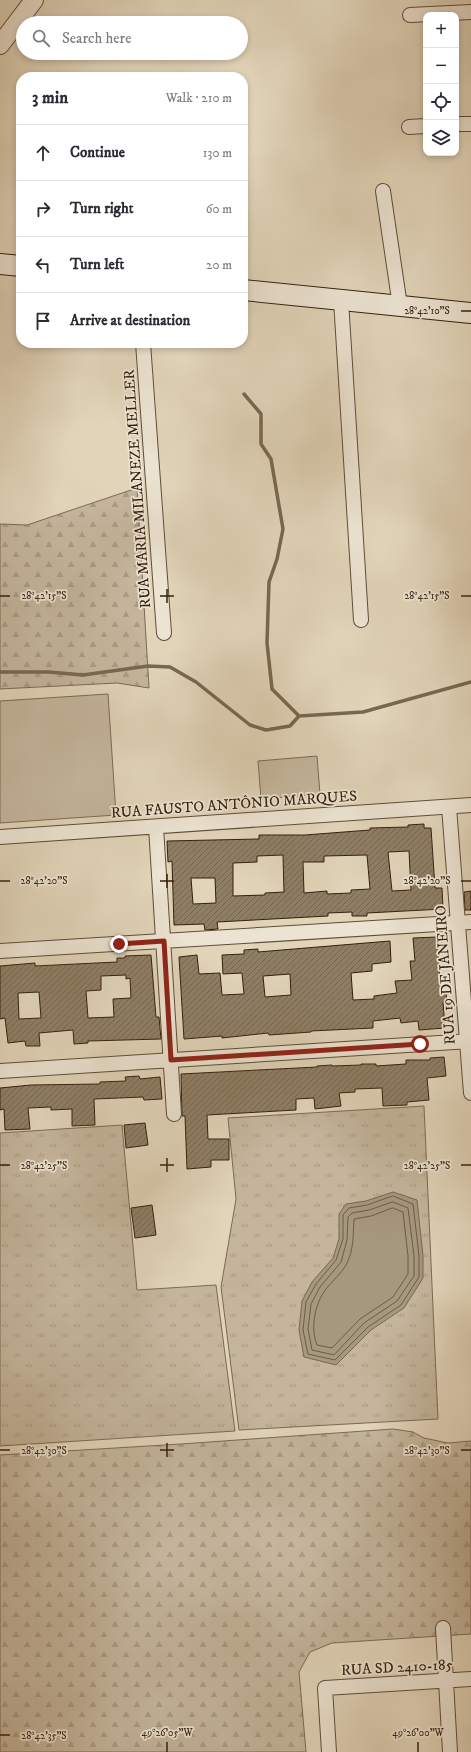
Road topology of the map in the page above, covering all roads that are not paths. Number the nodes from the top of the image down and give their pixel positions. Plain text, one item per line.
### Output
1 (34, 0) edge
2 (471, 12) edge
3 (410, 15) dead end
4 (22, 16) edge
5 (16, 24) edge
6 (0, 45) edge
7 (459, 124) edge
8 (471, 124) edge
9 (423, 126) edge
10 (409, 127) dead end
11 (382, 191) dead end
12 (0, 264) edge
13 (16, 266) edge
14 (248, 291) edge
15 (341, 300) junction
16 (400, 306) junction
17 (471, 313) edge
18 (143, 348) edge
19 (361, 620) dead end
20 (164, 632) dead end
21 (471, 805) edge
22 (449, 807) junction
23 (156, 827) junction
24 (0, 837) edge
25 (464, 922) edge
26 (164, 941) junction
27 (0, 951) edge
28 (469, 1041) edge
29 (171, 1060) junction
30 (0, 1071) edge
31 (471, 1093) edge
32 (174, 1114) dead end
33 (443, 1628) dead end
34 (471, 1679) edge
35 (446, 1681) junction
36 (329, 1752) edge
37 (450, 1752) edge

1 - 4 street
2 - 3 street
5 - 6 street
7 - 8 street
9 - 10 street
11 - 16 street
12 - 13 main road
14 - 15 main road
15 - 16 main road
15 - 19 street
16 - 17 main road
18 - 20 street, RUA MARIA MILANEZE MELLER
21 - 22 street, RUA FAUSTO ANTÔNIO MARQUES
22 - 23 street, RUA FAUSTO ANTÔNIO MARQUES
22 - 25 street, RUA 19 DE JANEIRO
23 - 24 street, RUA FAUSTO ANTÔNIO MARQUES
23 - 26 street
25 - 26 street
25 - 28 street, RUA 19 DE JANEIRO
26 - 27 street
26 - 29 street
28 - 29 street
28 - 31 street, RUA 19 DE JANEIRO
29 - 30 street
29 - 32 street
33 - 35 street
34 - 35 street, RUA SD 2410-185
35 - 36 street, RUA SD 2410-185
35 - 37 street

